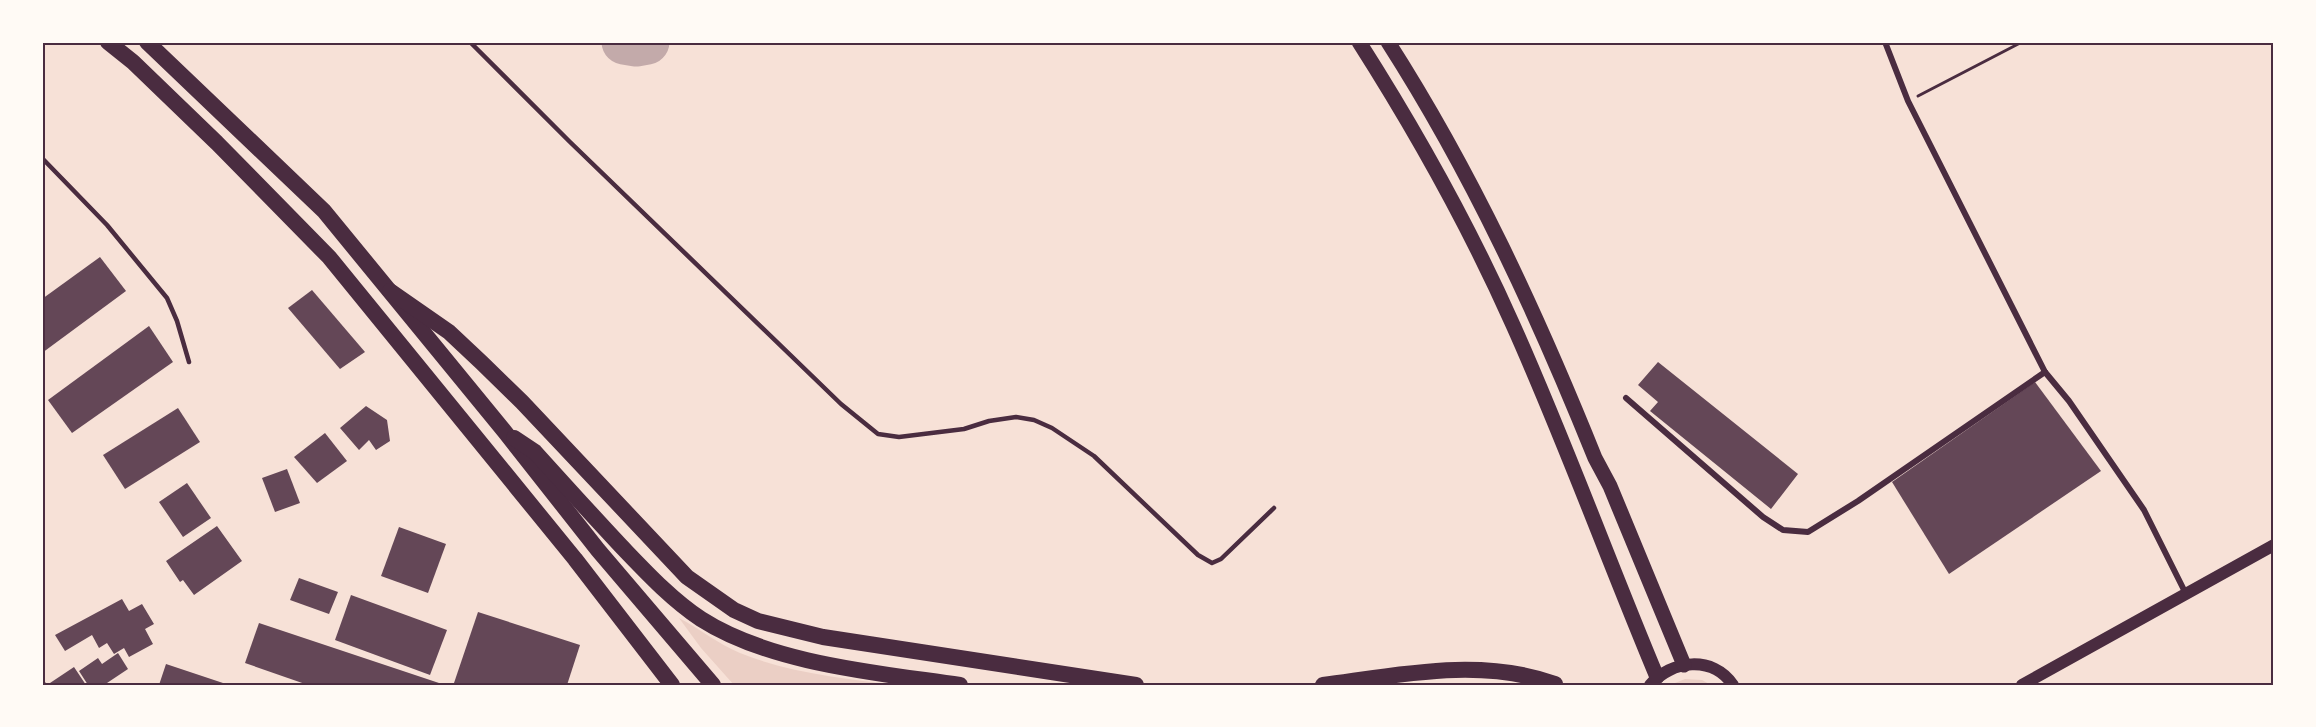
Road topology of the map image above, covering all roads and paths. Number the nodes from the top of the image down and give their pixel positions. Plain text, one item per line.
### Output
1 (108, 42) edge
2 (147, 42) edge
3 (470, 42) edge
4 (1359, 42) edge
5 (1388, 42) edge
6 (1885, 42) edge
7 (2022, 42) edge
8 (1908, 101) junction
9 (42, 158) edge
10 (390, 291) junction
11 (189, 362) dead end
12 (2045, 372) junction
13 (1626, 398) dead end
14 (505, 432) junction
15 (1274, 508) dead end
16 (2274, 545) edge
17 (2186, 594) junction
18 (1684, 664) junction
19 (1654, 681) edge
20 (672, 685) edge
21 (713, 685) edge
22 (960, 685) edge
23 (1136, 685) edge
24 (1323, 685) edge
25 (1553, 685) edge
26 (1733, 685) edge
27 (2022, 685) edge

1 - 20 highway
2 - 10 highway
3 - 15 lane
4 - 19 main road
5 - 18 main road
6 - 8 street
7 - 8 path
8 - 12 street
9 - 11 lane
10 - 14 highway
10 - 23 highway
12 - 13 street
12 - 17 street
14 - 21 highway
14 - 22 highway
16 - 17 main road
17 - 27 main road
18 - 19 main road
18 - 26 main road
24 - 25 highway

